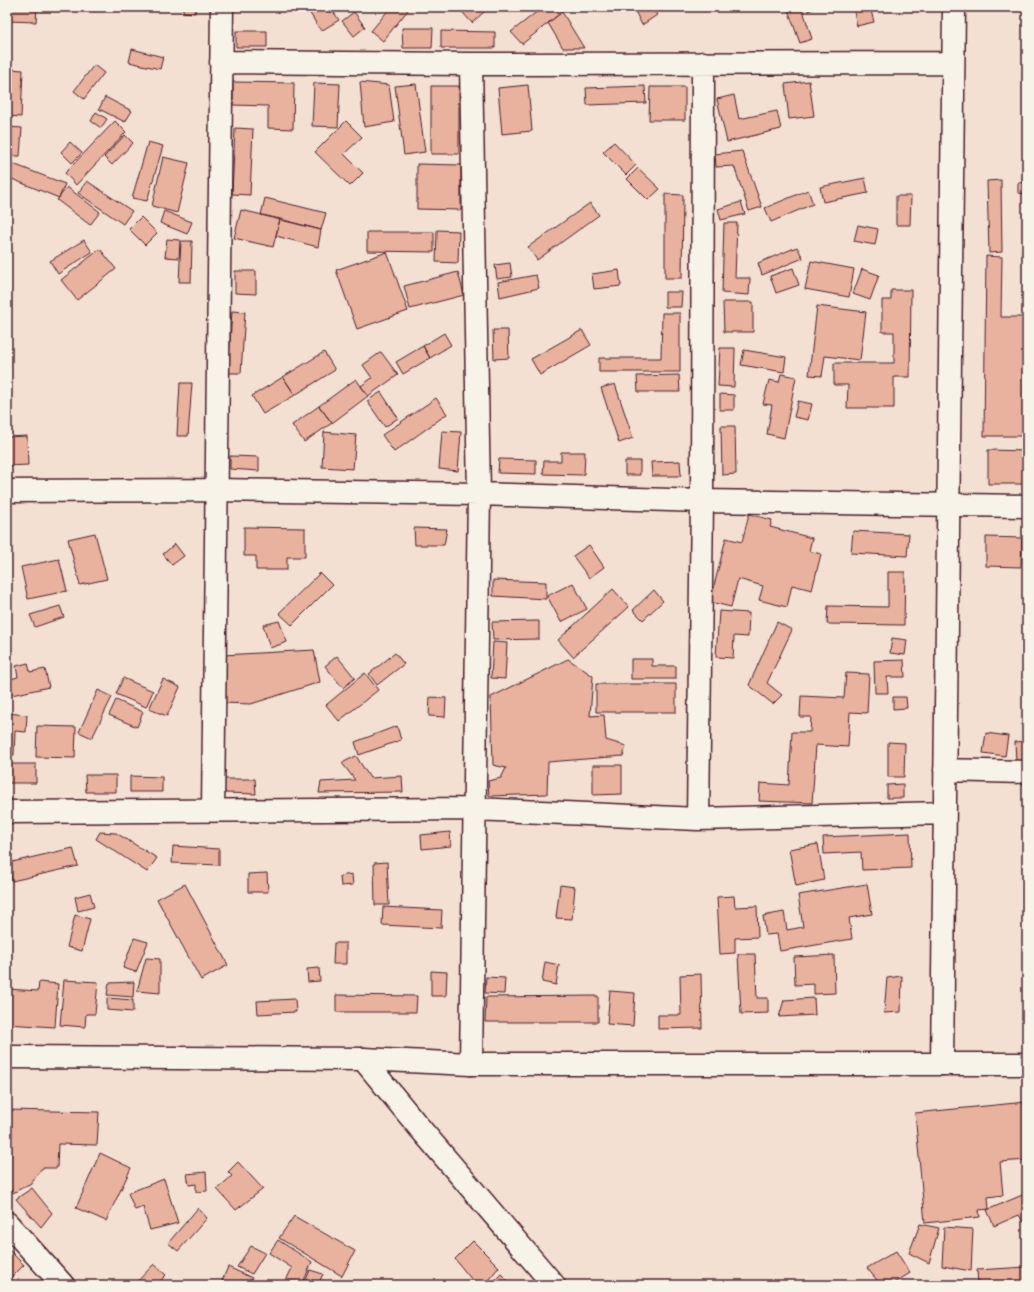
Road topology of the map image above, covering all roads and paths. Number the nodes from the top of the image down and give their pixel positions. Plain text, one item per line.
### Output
1 (222, 7) edge
2 (954, 7) edge
3 (221, 62) junction
4 (953, 63) junction
5 (471, 64) junction
6 (703, 64) junction
7 (216, 490) junction
8 (7, 491) edge
9 (479, 494) junction
10 (702, 501) junction
11 (948, 504) junction
12 (1027, 506) edge
13 (945, 770) junction
14 (1027, 772) edge
15 (474, 809) junction
16 (213, 810) junction
17 (7, 812) edge
18 (944, 814) junction
19 (698, 819) junction
20 (7, 1057) edge
21 (363, 1059) junction
22 (471, 1064) junction
23 (942, 1064) junction
24 (1027, 1064) edge
25 (7, 1223) edge
26 (63, 1285) edge
27 (554, 1285) edge

1 - 3 street
2 - 4 street
3 - 5 street
3 - 7 street
4 - 6 street
4 - 11 street
5 - 6 street
5 - 9 street
6 - 10 street
7 - 8 street
7 - 9 street
7 - 16 street
9 - 10 street
9 - 15 street
10 - 11 street
10 - 19 street
11 - 12 street
11 - 13 street
13 - 14 street
13 - 18 street
15 - 16 street
15 - 19 street
15 - 22 street
16 - 17 street
18 - 19 street
18 - 23 street
20 - 21 street
21 - 22 street
21 - 27 street
22 - 23 street
23 - 24 street
25 - 26 street

